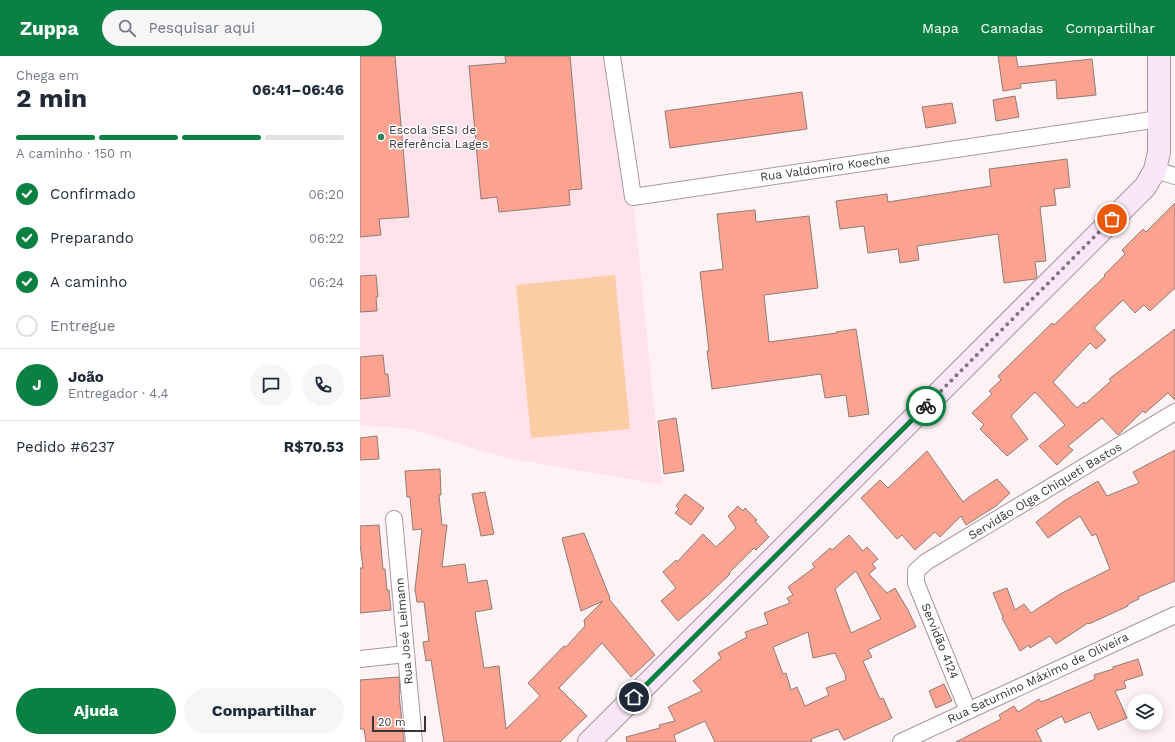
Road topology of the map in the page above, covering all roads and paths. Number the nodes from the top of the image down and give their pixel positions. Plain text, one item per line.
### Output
1 (612, 56) edge
2 (1160, 56) edge
3 (1159, 118) junction
4 (1165, 173) edge
5 (1175, 412) edge
6 (394, 519) dead end
7 (916, 571) joint
8 (1175, 615) edge
9 (406, 654) junction
10 (360, 659) edge
11 (968, 711) junction
12 (414, 742) edge
13 (589, 742) edge
14 (901, 742) edge

1 - 3 street, Rua Valdomiro Koeche
2 - 3 street
3 - 4 street
4 - 13 street
5 - 7 street, Servidão Olga Chiqueti Bastos
6 - 9 street, Rua José Leimann
7 - 11 street, Servidão 4124
8 - 11 street, Rua Saturnino Máximo de Oliveira
9 - 10 street
9 - 12 street, Rua José Leimann
11 - 14 street, Rua Saturnino Máximo de Oliveira

